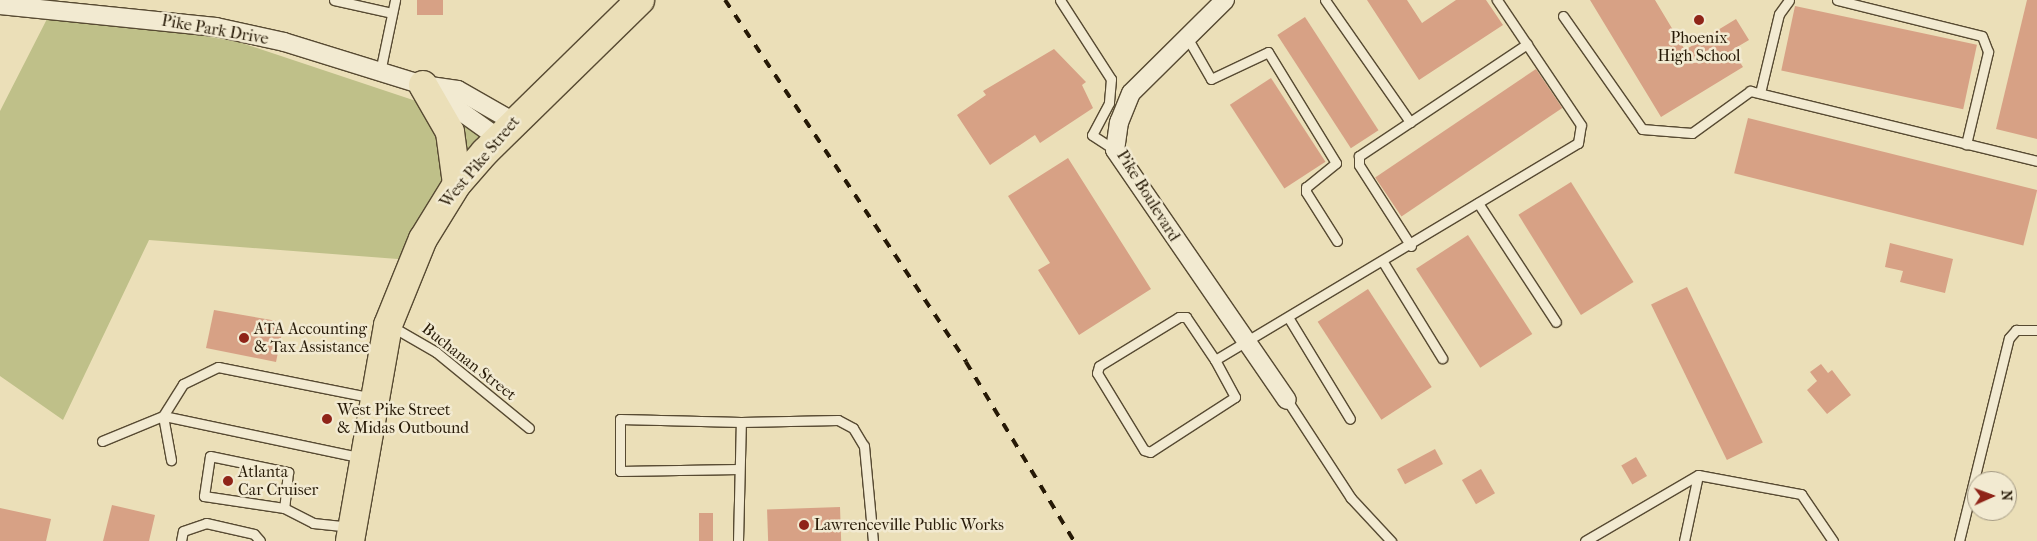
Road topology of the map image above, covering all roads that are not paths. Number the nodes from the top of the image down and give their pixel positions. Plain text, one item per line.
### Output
1 (334, 0) edge
2 (395, 0) edge
3 (640, 0) edge
4 (1060, 0) edge
5 (1225, 0) edge
6 (1325, 0) edge
7 (1497, 0) edge
8 (1789, 0) edge
9 (1836, 0) edge
10 (54, 4) edge
11 (0, 5) edge
12 (392, 13) junction
13 (1563, 16) dead end
14 (1188, 39) junction
15 (1527, 44) junction
16 (380, 72) junction
17 (423, 85) junction
18 (1760, 93) junction
19 (1410, 122) junction
20 (506, 130) junction
21 (1966, 144) junction
22 (1115, 150) junction
23 (2037, 161) edge
24 (457, 184) junction
25 (1478, 203) junction
26 (1336, 241) dead end
27 (1411, 246) junction
28 (1383, 262) junction
29 (1288, 317) junction
30 (1556, 322) dead end
31 (388, 325) junction
32 (2037, 330) edge
33 (1244, 341) junction
34 (1442, 358) dead end
35 (1215, 360) junction
36 (373, 398) junction
37 (1287, 400) joint
38 (163, 416) junction
39 (1350, 419) dead end
40 (741, 422) junction
41 (529, 428) dead end
42 (102, 441) dead end
43 (363, 458) junction
44 (171, 460) dead end
45 (739, 469) junction
46 (1698, 475) junction
47 (284, 508) junction
48 (351, 534) edge
49 (181, 541) edge
50 (260, 541) edge
51 (738, 541) edge
52 (873, 541) edge
53 (1391, 541) edge
54 (1585, 541) edge
55 (1684, 541) edge
56 (1834, 541) edge
57 (1959, 541) edge

1 - 12 lane
2 - 12 lane
3 - 20 main road, West Pike Street
4 - 22 lane
5 - 14 street, Pike Boulevard
6 - 19 lane
7 - 15 lane
8 - 18 lane
9 - 21 lane
10 - 11 street, Pike Park Drive
10 - 16 street, Pike Park Drive
12 - 16 lane
13 - 18 lane
14 - 22 street, Pike Boulevard
14 - 26 lane
15 - 19 lane
15 - 25 lane
16 - 17 street, Pike Park Drive
17 - 20 street, Pike Park Drive
17 - 24 main road
18 - 21 lane
19 - 27 lane
20 - 24 main road, West Pike Street
21 - 23 lane
22 - 33 street, Pike Boulevard
24 - 31 main road, West Pike Street
25 - 27 lane
25 - 30 lane
27 - 28 lane
28 - 29 lane
28 - 34 lane
29 - 33 lane
29 - 39 lane
31 - 36 main road, West Pike Street
31 - 41 lane, Buchanan Street
32 - 57 lane
33 - 35 lane
33 - 37 street, Pike Boulevard
35 - 35 lane
36 - 38 lane
36 - 43 main road, West Pike Street
37 - 53 lane
38 - 42 lane
38 - 43 lane
38 - 44 lane
40 - 45 lane
40 - 45 lane
40 - 52 lane
43 - 48 main road, West Pike Street
45 - 51 lane
46 - 54 lane
46 - 55 lane
46 - 56 lane
47 - 47 lane
47 - 48 lane
49 - 50 lane

